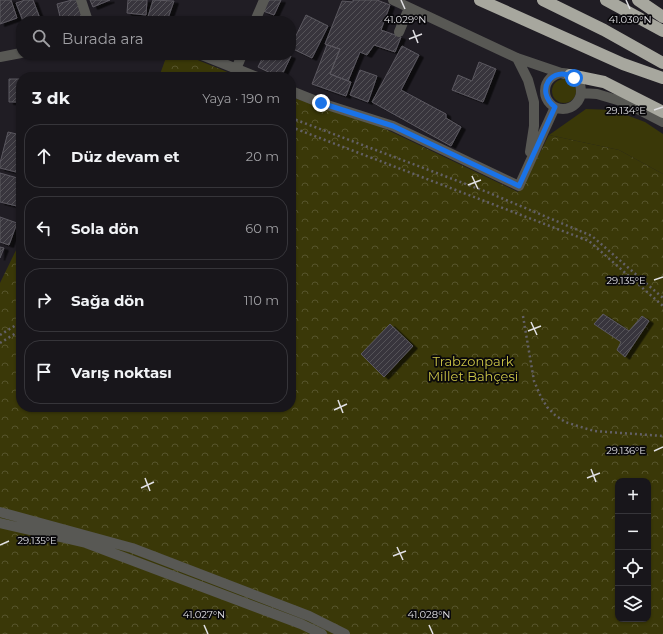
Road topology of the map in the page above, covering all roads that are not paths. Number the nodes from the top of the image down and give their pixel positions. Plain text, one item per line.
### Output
1 (81, 0) edge
2 (264, 0) edge
3 (393, 0) edge
4 (480, 0) edge
5 (543, 0) edge
6 (606, 0) edge
7 (638, 0) edge
8 (409, 8) junction
9 (86, 16) edge
10 (257, 16) edge
11 (663, 17) edge
12 (663, 31) edge
13 (399, 32) dead end
14 (16, 54) edge
15 (0, 57) edge
16 (517, 58) junction
17 (214, 60) edge
18 (240, 60) edge
19 (663, 63) edge
20 (623, 64) junction
21 (236, 69) junction
22 (244, 72) edge
23 (567, 74) junction
24 (663, 78) edge
25 (663, 85) edge
26 (296, 93) edge
27 (580, 93) junction
28 (547, 98) junction
29 (555, 107) junction
30 (663, 112) edge
31 (663, 122) edge
32 (529, 164) junction
33 (0, 512) edge
34 (0, 523) edge
35 (322, 634) edge
36 (345, 634) edge

1 - 9 street
2 - 10 street
3 - 8 street
4 - 20 highway
5 - 19 highway
6 - 12 highway
7 - 11 highway
8 - 13 street
8 - 16 street
14 - 15 street
16 - 23 street
16 - 28 street
16 - 32 street
17 - 21 street
18 - 21 street
20 - 24 highway
20 - 25 highway
21 - 22 street
23 - 27 street
23 - 28 street
23 - 30 highway
26 - 32 street
27 - 29 street
27 - 31 street
28 - 29 street
29 - 32 street
33 - 36 street
34 - 35 street

